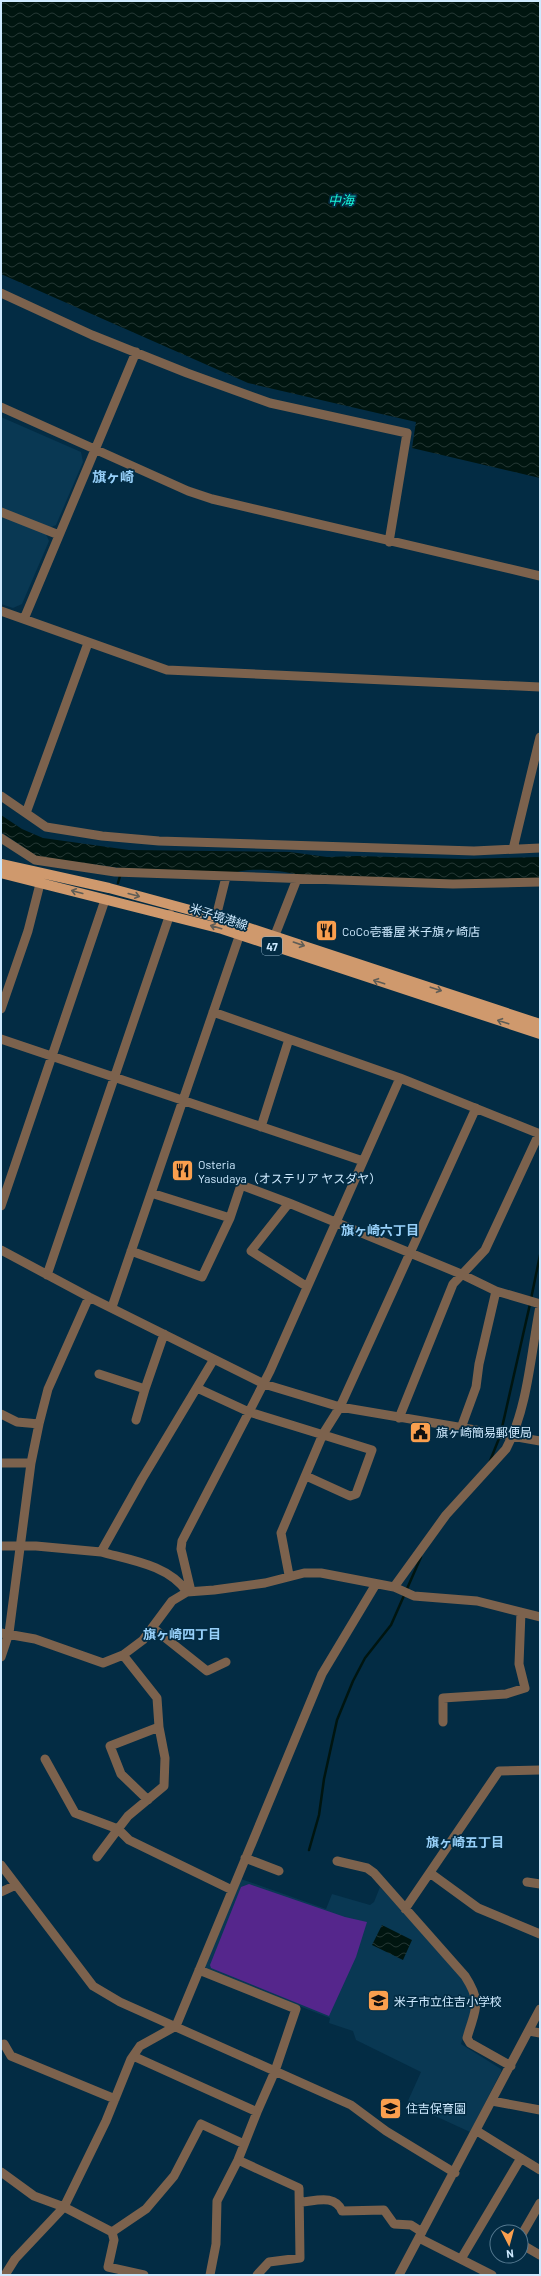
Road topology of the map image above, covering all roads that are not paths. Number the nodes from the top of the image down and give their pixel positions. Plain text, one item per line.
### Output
1 (1, 293) edge
2 (136, 352) junction
3 (1, 407) edge
4 (94, 450) junction
5 (1, 512) edge
6 (58, 535) junction
7 (388, 542) junction
8 (540, 576) edge
9 (1, 611) edge
10 (24, 619) junction
11 (88, 643) junction
12 (540, 687) edge
13 (540, 737) edge
14 (1, 796) edge
15 (26, 813) junction
16 (1, 838) edge
17 (540, 848) edge
18 (513, 849) junction
19 (1, 864) edge
20 (1, 873) edge
21 (41, 877) junction
22 (226, 877) junction
23 (297, 880) junction
24 (540, 882) edge
25 (104, 900) junction
26 (170, 914) junction
27 (216, 917) junction
28 (243, 925) junction
29 (276, 935) junction
30 (239, 936) junction
31 (1, 1009) edge
32 (213, 1012) junction
33 (540, 1024) edge
34 (540, 1034) edge
35 (1, 1039) edge
36 (289, 1039) junction
37 (52, 1056) junction
38 (115, 1078) junction
39 (400, 1078) junction
40 (184, 1100) junction
41 (476, 1108) junction
42 (261, 1127) junction
43 (539, 1134) edge
44 (363, 1161) junction
45 (151, 1193) junction
46 (289, 1203) junction
47 (1, 1206) edge
48 (230, 1218) junction
49 (336, 1224) junction
50 (1, 1250) edge
51 (131, 1251) junction
52 (409, 1253) junction
53 (461, 1274) junction
54 (47, 1275) junction
55 (306, 1286) junction
56 (496, 1291) junction
57 (89, 1297) junction
58 (540, 1305) edge
59 (112, 1307) junction
60 (164, 1334) junction
61 (214, 1359) junction
62 (99, 1374) dead end
63 (264, 1384) junction
64 (145, 1388) junction
65 (197, 1388) junction
66 (340, 1407) junction
67 (249, 1412) junction
68 (1, 1414) edge
69 (399, 1418) junction
70 (136, 1420) dead end
71 (39, 1424) junction
72 (461, 1428) junction
73 (323, 1434) junction
74 (512, 1437) junction
75 (540, 1441) edge
76 (1, 1463) edge
77 (31, 1463) junction
78 (306, 1476) junction
79 (20, 1545) junction
80 (1, 1546) edge
81 (101, 1552) junction
82 (289, 1575) junction
83 (376, 1584) junction
84 (394, 1587) junction
85 (187, 1592) junction
86 (521, 1612) junction
87 (540, 1617) edge
88 (153, 1628) junction
89 (5, 1633) edge
90 (123, 1655) junction
91 (1, 1657) edge
92 (226, 1662) dead end
93 (444, 1722) dead end
94 (159, 1727) junction
95 (45, 1759) dead end
96 (540, 1770) edge
97 (148, 1800) junction
98 (118, 1829) junction
99 (97, 1857) dead end
100 (245, 1858) junction
101 (337, 1861) dead end
102 (1, 1865) edge
103 (279, 1871) dead end
104 (430, 1874) junction
105 (527, 1882) dead end
106 (540, 1884) edge
107 (16, 1885) junction
108 (232, 1890) junction
109 (1, 1892) edge
110 (405, 1910) junction
111 (540, 1934) edge
112 (199, 1970) junction
113 (540, 2009) edge
114 (176, 2026) junction
115 (529, 2031) junction
116 (540, 2033) edge
117 (1, 2045) edge
118 (133, 2056) junction
119 (511, 2066) junction
120 (275, 2071) junction
121 (115, 2099) junction
122 (492, 2101) junction
123 (540, 2110) edge
124 (257, 2112) junction
125 (477, 2131) junction
126 (244, 2144) junction
127 (522, 2158) junction
128 (238, 2160) junction
129 (540, 2170) edge
130 (1, 2172) edge
131 (455, 2172) junction
132 (301, 2202) junction
133 (540, 2202) edge
134 (64, 2207) junction
135 (528, 2224) edge
136 (112, 2232) junction
137 (421, 2235) junction
138 (529, 2249) edge
139 (540, 2255) edge
140 (461, 2259) junction
141 (107, 2271) edge
142 (5, 2275) edge
143 (144, 2275) edge
144 (210, 2275) edge
145 (256, 2275) edge
146 (399, 2275) edge
147 (492, 2275) edge

1 - 2 street
2 - 4 street
2 - 7 street
3 - 4 street
4 - 6 street
4 - 7 street
5 - 6 street
6 - 10 street
7 - 8 street
9 - 10 street
10 - 11 street
11 - 12 street
11 - 15 street
13 - 18 street
14 - 15 street
15 - 18 street
16 - 22 street
17 - 18 street
19 - 21 main road, 米子境港線 / 47
20 - 21 main road, 米子境港線 / 47
25 -> 21 main road, 米子境港線 / 47
21 -> 27 main road, 米子境港線 / 47
21 - 31 street
22 - 23 street
22 - 27 street
23 - 24 street
23 - 29 street
25 - 26 main road, 米子境港線 / 47
25 - 37 street
30 -> 26 main road, 米子境港線 / 47
26 - 38 street
27 - 28 main road, 米子境港線 / 47
28 - 29 main road, 米子境港線 / 47
28 - 30 street
29 -> 33 main road, 米子境港線 / 47
30 - 32 street
34 -> 30 main road, 米子境港線 / 47
32 - 36 street
32 - 40 street
35 - 37 street
36 - 39 street
36 - 42 street
37 - 38 street
37 - 47 street
38 - 40 street
38 - 54 street
39 - 41 street
39 - 44 street
40 - 42 street
40 - 45 street
41 - 43 street
41 - 52 street
42 - 44 street
43 - 53 street
44 - 49 street
45 - 48 street
45 - 51 street
46 - 48 street
46 - 49 street
46 - 55 street
48 - 51 street
49 - 52 street
49 - 55 street
50 - 54 street
51 - 59 street
52 - 53 street
52 - 66 street
53 - 56 street
53 - 69 street
54 - 57 street
55 - 63 street
56 - 58 street
56 - 72 street
57 - 59 street
57 - 71 street
58 - 74 street
59 - 60 street
60 - 61 street
60 - 64 street
61 - 63 street
61 - 65 street
62 - 64 street
63 - 66 street
63 - 67 street
64 - 70 street
65 - 67 street
65 - 81 street
66 - 69 street
66 - 73 street
67 - 73 street
67 - 85 street
68 - 71 street
69 - 72 street
71 - 77 street
72 - 74 street
73 - 78 street
73 - 78 street
74 - 75 street
74 - 84 street
76 - 77 street
77 - 79 street
78 - 82 street
79 - 80 street
79 - 81 street
79 - 89 street
81 - 85 street
82 - 83 street
82 - 85 street
83 - 84 street
83 - 100 street
84 - 86 street
85 - 88 street
86 - 87 street
86 - 93 street
88 - 90 street
88 - 92 street
89 - 90 street
89 - 91 street
90 - 94 street
94 - 97 street
94 - 97 street
95 - 98 street
96 - 104 street
97 - 98 street
98 - 99 street
98 - 108 street
100 - 103 street
100 - 108 street
101 - 110 street
102 - 107 street
104 - 110 street
104 - 111 street
105 - 106 street
107 - 109 street
107 - 114 street
108 - 112 street
110 - 119 street
112 - 114 street
112 - 120 street
113 - 115 street
114 - 118 street
114 - 120 street
115 - 116 street
115 - 119 street
117 - 121 street
118 - 121 street
118 - 124 street
119 - 122 street
120 - 124 street
120 - 131 street
121 - 134 street
122 - 123 street
122 - 125 street
124 - 126 street
125 - 127 street
125 - 131 street
126 - 128 street
126 - 136 street
127 - 129 street
127 - 140 street
128 - 132 street
128 - 144 street
130 - 134 street
131 - 137 street
132 - 137 street
132 - 145 street
133 - 135 street
134 - 136 street
134 - 142 street
136 - 141 street
137 - 140 street
137 - 146 street
138 - 139 street
140 - 147 street
141 - 143 street

